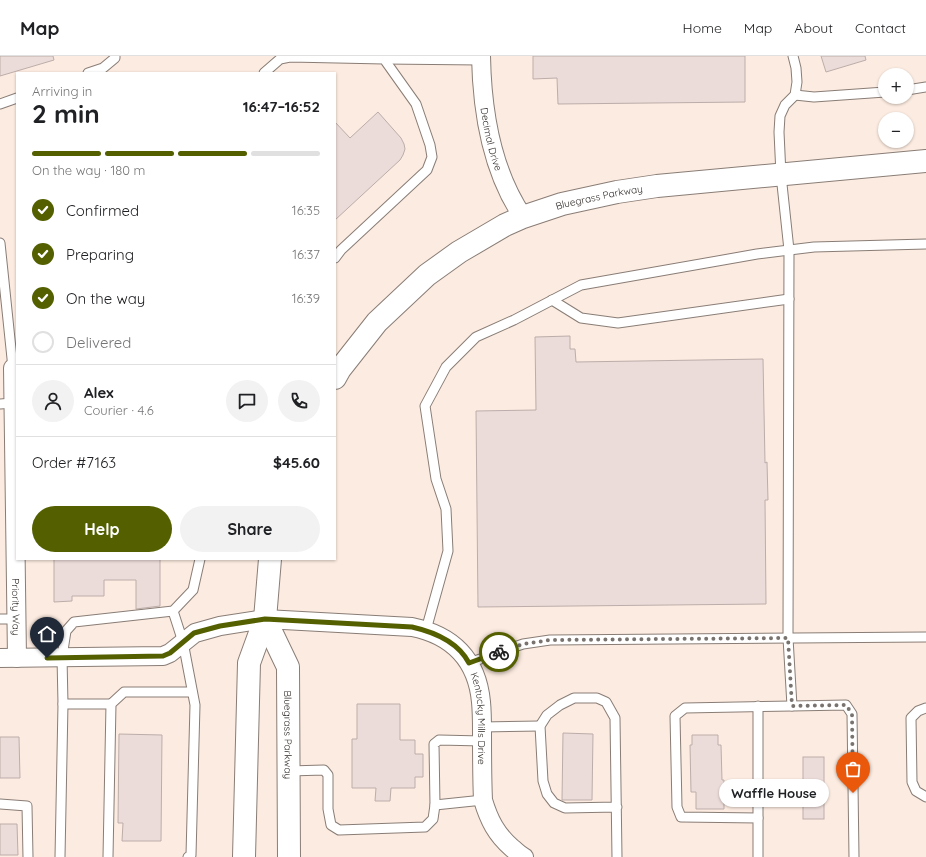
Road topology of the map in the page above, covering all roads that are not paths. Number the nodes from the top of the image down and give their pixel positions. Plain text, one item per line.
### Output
1 (115, 56) edge
2 (792, 56) edge
3 (481, 58) edge
4 (384, 59) junction
5 (91, 72) edge
6 (265, 72) edge
7 (926, 87) edge
8 (914, 89) edge
9 (878, 92) edge
10 (795, 95) junction
11 (16, 98) edge
12 (0, 104) edge
13 (926, 161) edge
14 (781, 175) junction
15 (523, 217) junction
16 (0, 243) edge
17 (926, 244) edge
18 (789, 250) junction
19 (336, 257) edge
20 (789, 299) junction
21 (552, 300) junction
22 (15, 367) edge
23 (336, 376) edge
24 (7, 403) edge
25 (200, 560) edge
26 (270, 560) edge
27 (173, 611) junction
28 (8, 619) edge
29 (265, 619) junction
30 (426, 630) junction
31 (926, 637) edge
32 (788, 638) junction
33 (183, 642) junction
34 (62, 657) junction
35 (9, 658) edge
36 (469, 663) junction
37 (192, 692) junction
38 (63, 704) junction
39 (111, 704) junction
40 (758, 706) junction
41 (792, 706) junction
42 (926, 708) edge
43 (540, 726) junction
44 (482, 734) junction
45 (289, 771) junction
46 (926, 797) edge
47 (483, 800) junction
48 (0, 804) edge
49 (435, 805) junction
50 (616, 807) junction
51 (758, 818) junction
52 (28, 857) edge
53 (60, 857) edge
54 (108, 857) edge
55 (188, 857) edge
56 (244, 857) edge
57 (290, 857) edge
58 (524, 857) edge
59 (618, 857) edge
60 (758, 857) edge
61 (854, 857) edge

1 - 5 lane
2 - 10 lane
3 - 4 lane
3 - 15 street, Decimal Drive
4 - 6 lane
4 - 19 lane
7 - 8 lane
9 - 10 lane
10 - 14 lane
11 - 12 lane
13 - 14 street, Bluegrass Parkway
14 - 15 street, Bluegrass Parkway
14 - 18 lane
15 - 23 street, Bluegrass Parkway
16 - 22 lane
17 - 18 lane
18 - 20 lane
18 - 21 lane
20 - 21 lane
20 - 32 lane
21 - 30 lane
22 - 24 street, Priority Way
24 - 28 street, Priority Way
25 - 27 lane
26 - 29 street
27 - 33 lane
27 - 34 lane
28 - 35 street, Priority Way
29 - 30 street, Kentucky Mills Drive
29 - 33 street, Kentucky Mills Drive
29 - 45 street, Bluegrass Parkway
29 - 56 street
30 - 36 street, Kentucky Mills Drive
31 - 32 lane
32 - 36 lane
32 - 41 lane
33 - 34 street, Kentucky Mills Drive
33 - 37 lane
34 - 35 street, Kentucky Mills Drive
34 - 38 lane
36 - 44 street, Kentucky Mills Drive
37 - 39 lane
37 - 55 lane
38 - 39 lane
38 - 53 lane
39 - 54 lane
40 - 41 lane
40 - 51 lane
40 - 51 lane
41 - 61 lane
42 - 46 lane
43 - 44 lane
43 - 50 lane
43 - 50 lane
44 - 47 street, Kentucky Mills Drive
44 - 49 lane
45 - 49 lane
45 - 57 street, Bluegrass Parkway
47 - 49 lane
47 - 58 street, Kentucky Mills Drive
48 - 52 lane
50 - 59 lane
51 - 60 lane

